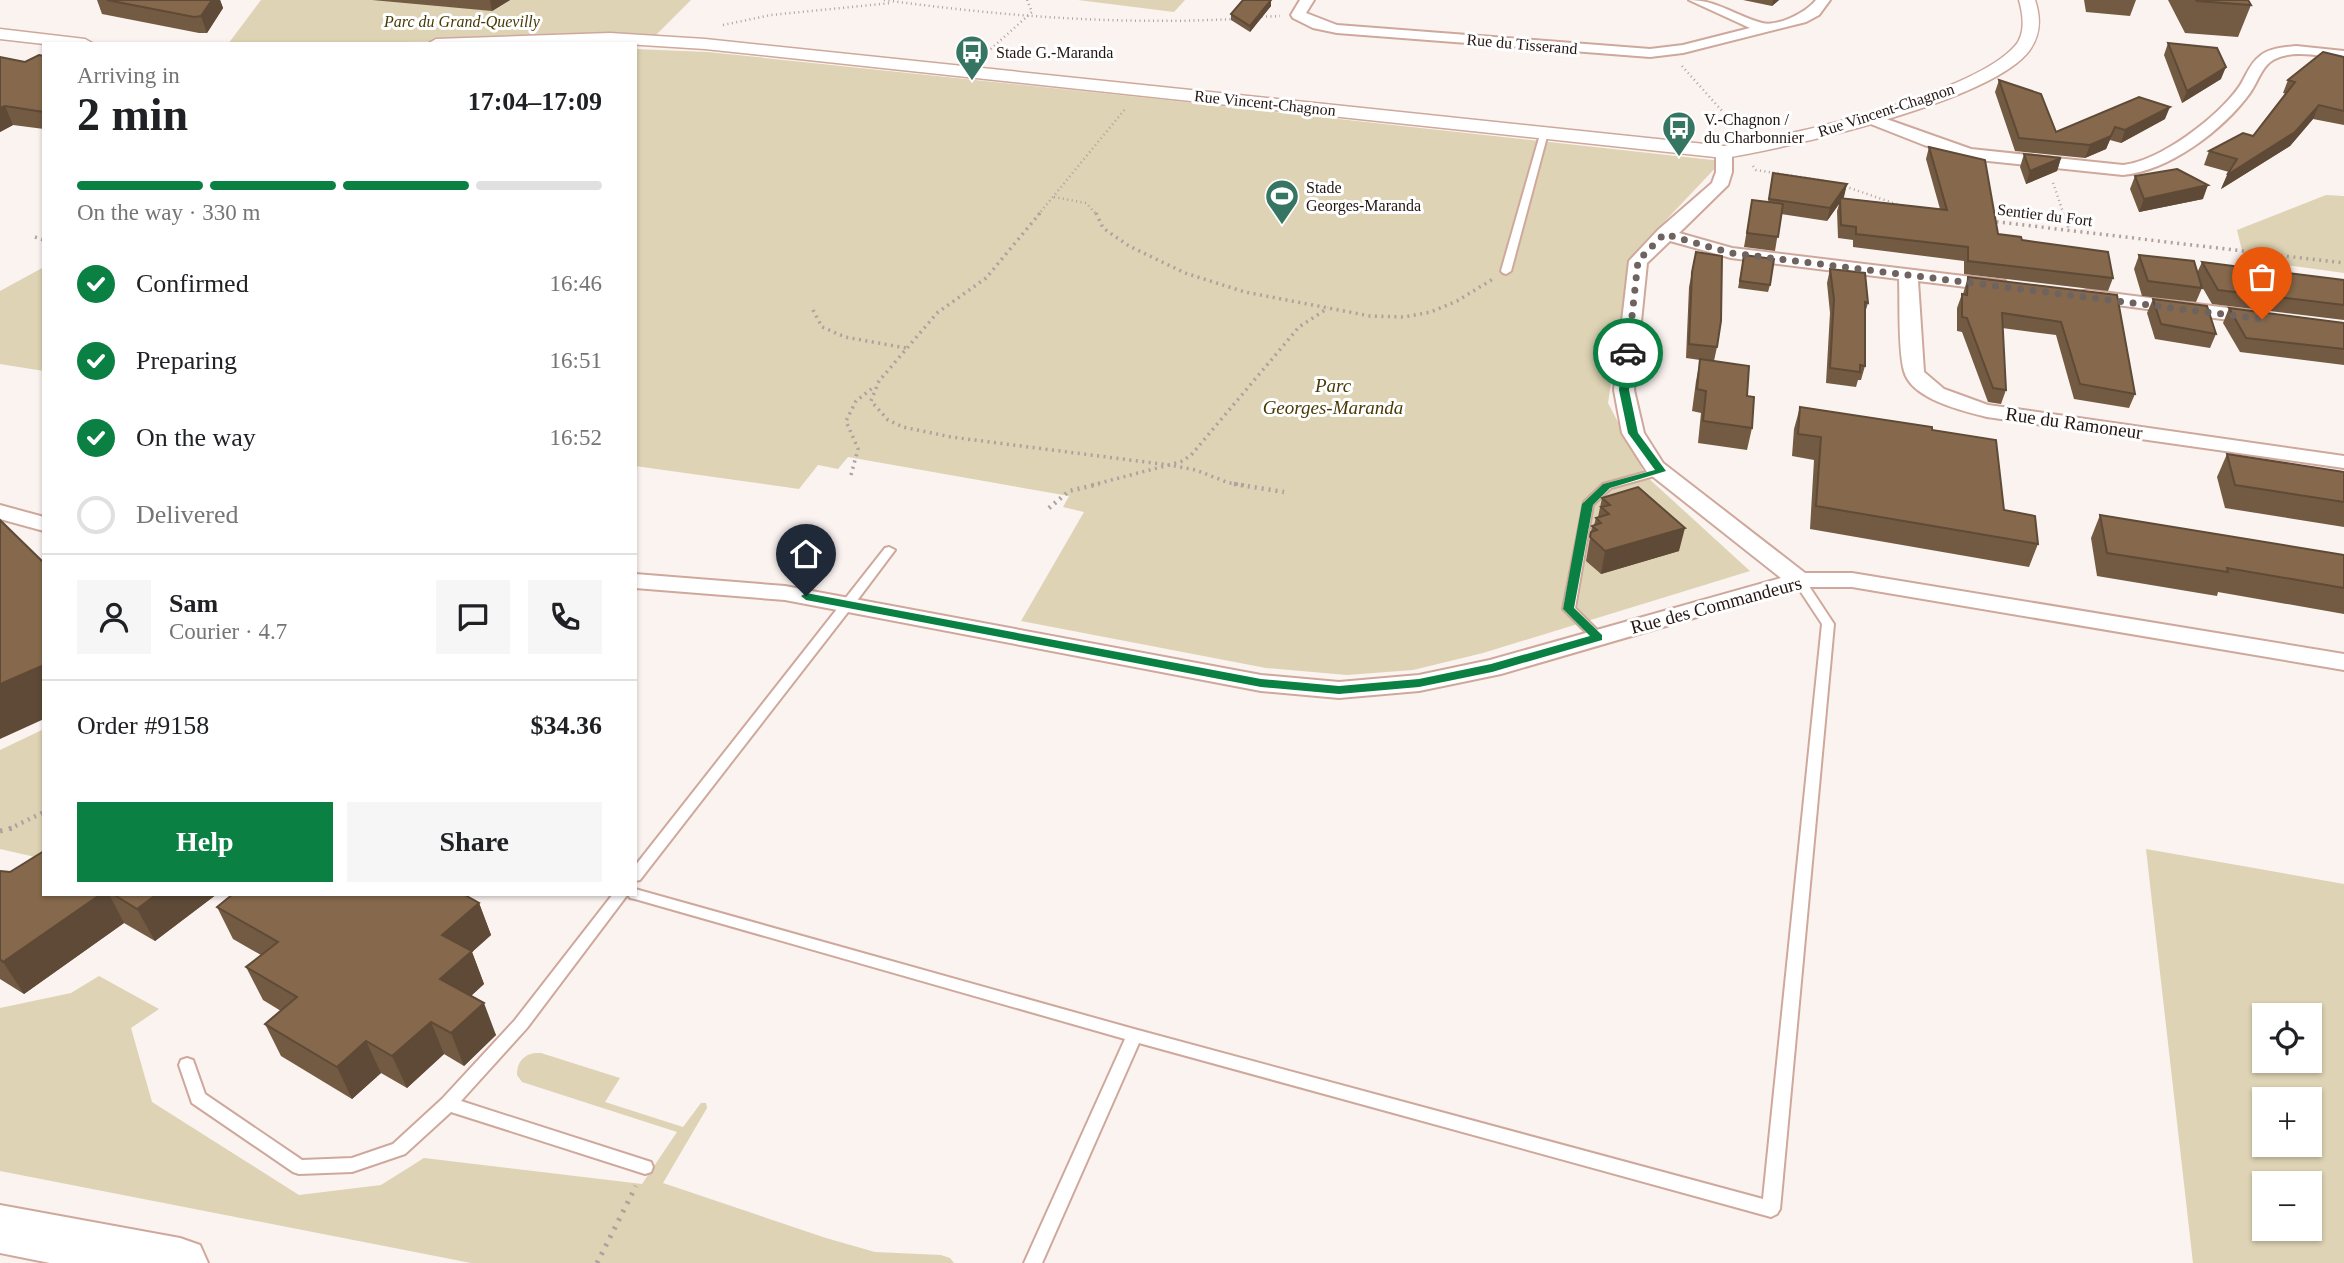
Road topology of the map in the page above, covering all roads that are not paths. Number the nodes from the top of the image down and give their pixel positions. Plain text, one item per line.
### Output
1 (1307, 0) edge
2 (1696, 0) edge
3 (1824, 0) edge
4 (2027, 0) edge
5 (1765, 29) junction
6 (0, 34) edge
7 (68, 42) edge
8 (497, 42) edge
9 (2344, 55) edge
10 (1869, 118) junction
11 (1544, 133) junction
12 (1724, 152) junction
13 (1664, 234) junction
14 (1506, 271) road end
15 (1908, 273) junction
16 (2017, 287) edge
17 (2072, 294) edge
18 (2276, 320) edge
19 (2344, 462) edge
20 (1661, 471) junction
21 (0, 512) edge
22 (42, 523) edge
23 (889, 550) dead end
24 (1799, 580) junction
25 (637, 582) edge
26 (849, 604) junction
27 (1598, 638) junction
28 (2344, 662) edge
29 (637, 873) edge
30 (637, 895) edge
31 (619, 896) edge
32 (1134, 1035) junction
33 (187, 1065) dead end
34 (448, 1104) junction
35 (645, 1167) road end
36 (0, 1229) edge
37 (180, 1263) edge
38 (1033, 1263) edge

1 - 5 street, Rue du Tisserand
2 - 5 street
3 - 5 street, Rue du Tisserand
4 - 10 street, Rue Vincent-Chagnon
6 - 7 street
8 - 11 street, Rue Vincent-Chagnon
9 - 10 street
10 - 12 street, Rue Vincent-Chagnon
11 - 12 street, Rue Vincent-Chagnon
11 - 14 lane
12 - 13 street
13 - 15 street
13 - 20 street
15 - 16 street
15 - 19 street, Rue du Ramoneur
17 - 18 street
20 - 24 street
20 - 27 lane
21 - 22 street
23 - 26 lane
24 - 27 street, Rue des Commandeurs
24 - 28 street, Rue des Commandeurs
24 - 32 lane
25 - 26 street, Rue des Commandeurs
26 - 27 street, Rue des Commandeurs
26 - 29 lane
30 - 32 lane
31 - 34 lane
32 - 38 lane
33 - 34 lane
34 - 35 lane
36 - 37 main road

